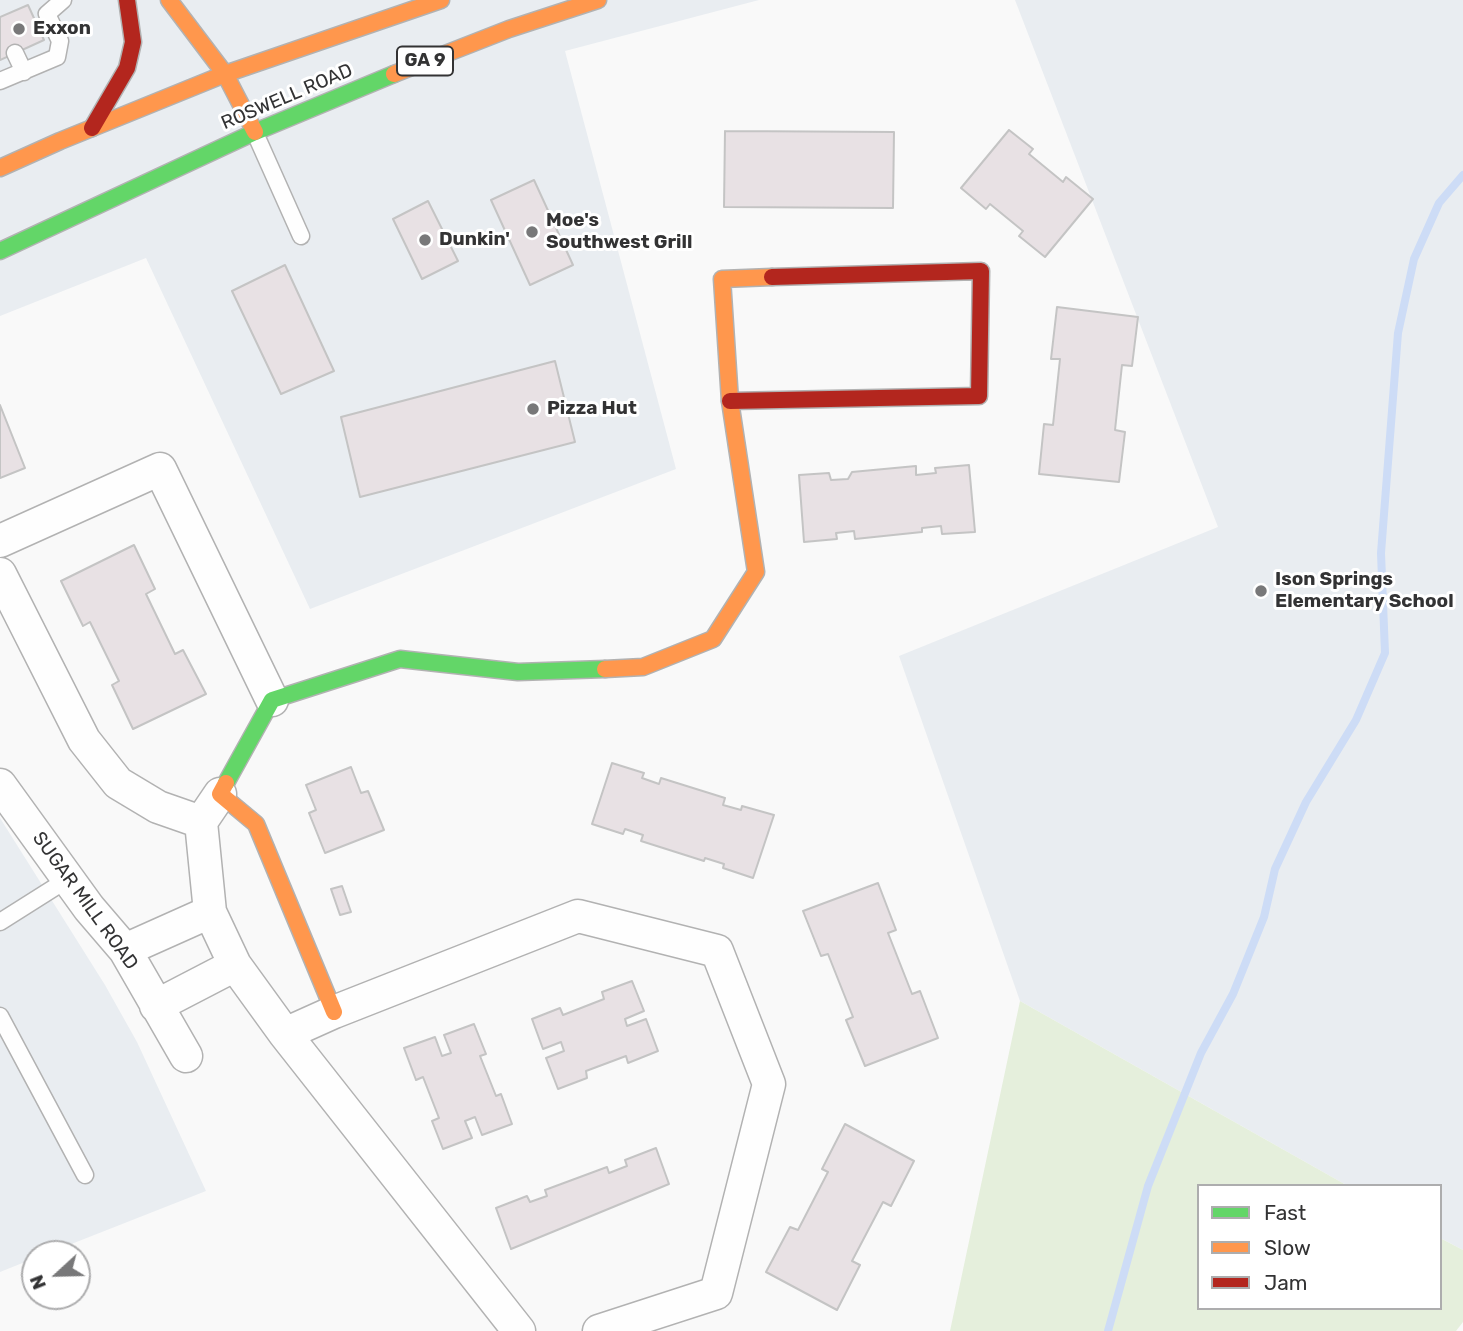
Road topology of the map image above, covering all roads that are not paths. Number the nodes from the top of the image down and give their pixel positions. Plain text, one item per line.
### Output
1 (64, 0) edge
2 (127, 0) edge
3 (169, 0) edge
4 (441, 0) edge
5 (597, 0) edge
6 (43, 7) edge
7 (15, 53) dead end
8 (24, 72) junction
9 (225, 74) junction
10 (0, 81) edge
11 (92, 128) junction
12 (255, 132) junction
13 (60, 141) junction
14 (12, 145) dead end
15 (0, 168) edge
16 (301, 236) dead end
17 (0, 251) edge
18 (730, 401) junction
19 (0, 541) edge
20 (0, 575) edge
21 (272, 700) junction
22 (0, 785) edge
23 (220, 794) junction
24 (201, 822) junction
25 (68, 879) junction
26 (210, 912) junction
27 (0, 922) edge
28 (125, 950) junction
29 (235, 965) junction
30 (156, 1006) junction
31 (334, 1012) junction
32 (0, 1016) edge
33 (285, 1034) junction
34 (186, 1056) dead end
35 (85, 1175) dead end
36 (519, 1331) edge
37 (599, 1331) edge

1 - 6 lane
2 - 11 street
3 - 9 street
4 - 9 street, ROSWELL ROAD
5 - 12 street, ROSWELL ROAD / GA 9
6 - 8 lane
7 - 8 lane
8 - 10 lane
9 - 11 street, ROSWELL ROAD
9 - 12 street
11 - 13 street, ROSWELL ROAD
12 - 16 lane
12 - 17 street, ROSWELL ROAD / GA 9
13 - 14 lane
13 - 15 street, ROSWELL ROAD
18 - 18 street
18 - 21 street
19 - 21 street
20 - 24 street
21 - 23 street
22 - 25 street, SUGAR MILL ROAD
23 - 24 street
23 - 31 street
24 - 26 street
25 - 27 lane
25 - 28 street, SUGAR MILL ROAD
26 - 28 street
26 - 29 street
28 - 30 street, SUGAR MILL ROAD
29 - 30 street
29 - 33 street
30 - 34 street, SUGAR MILL ROAD
31 - 33 street
31 - 37 street
32 - 35 lane
33 - 36 street

